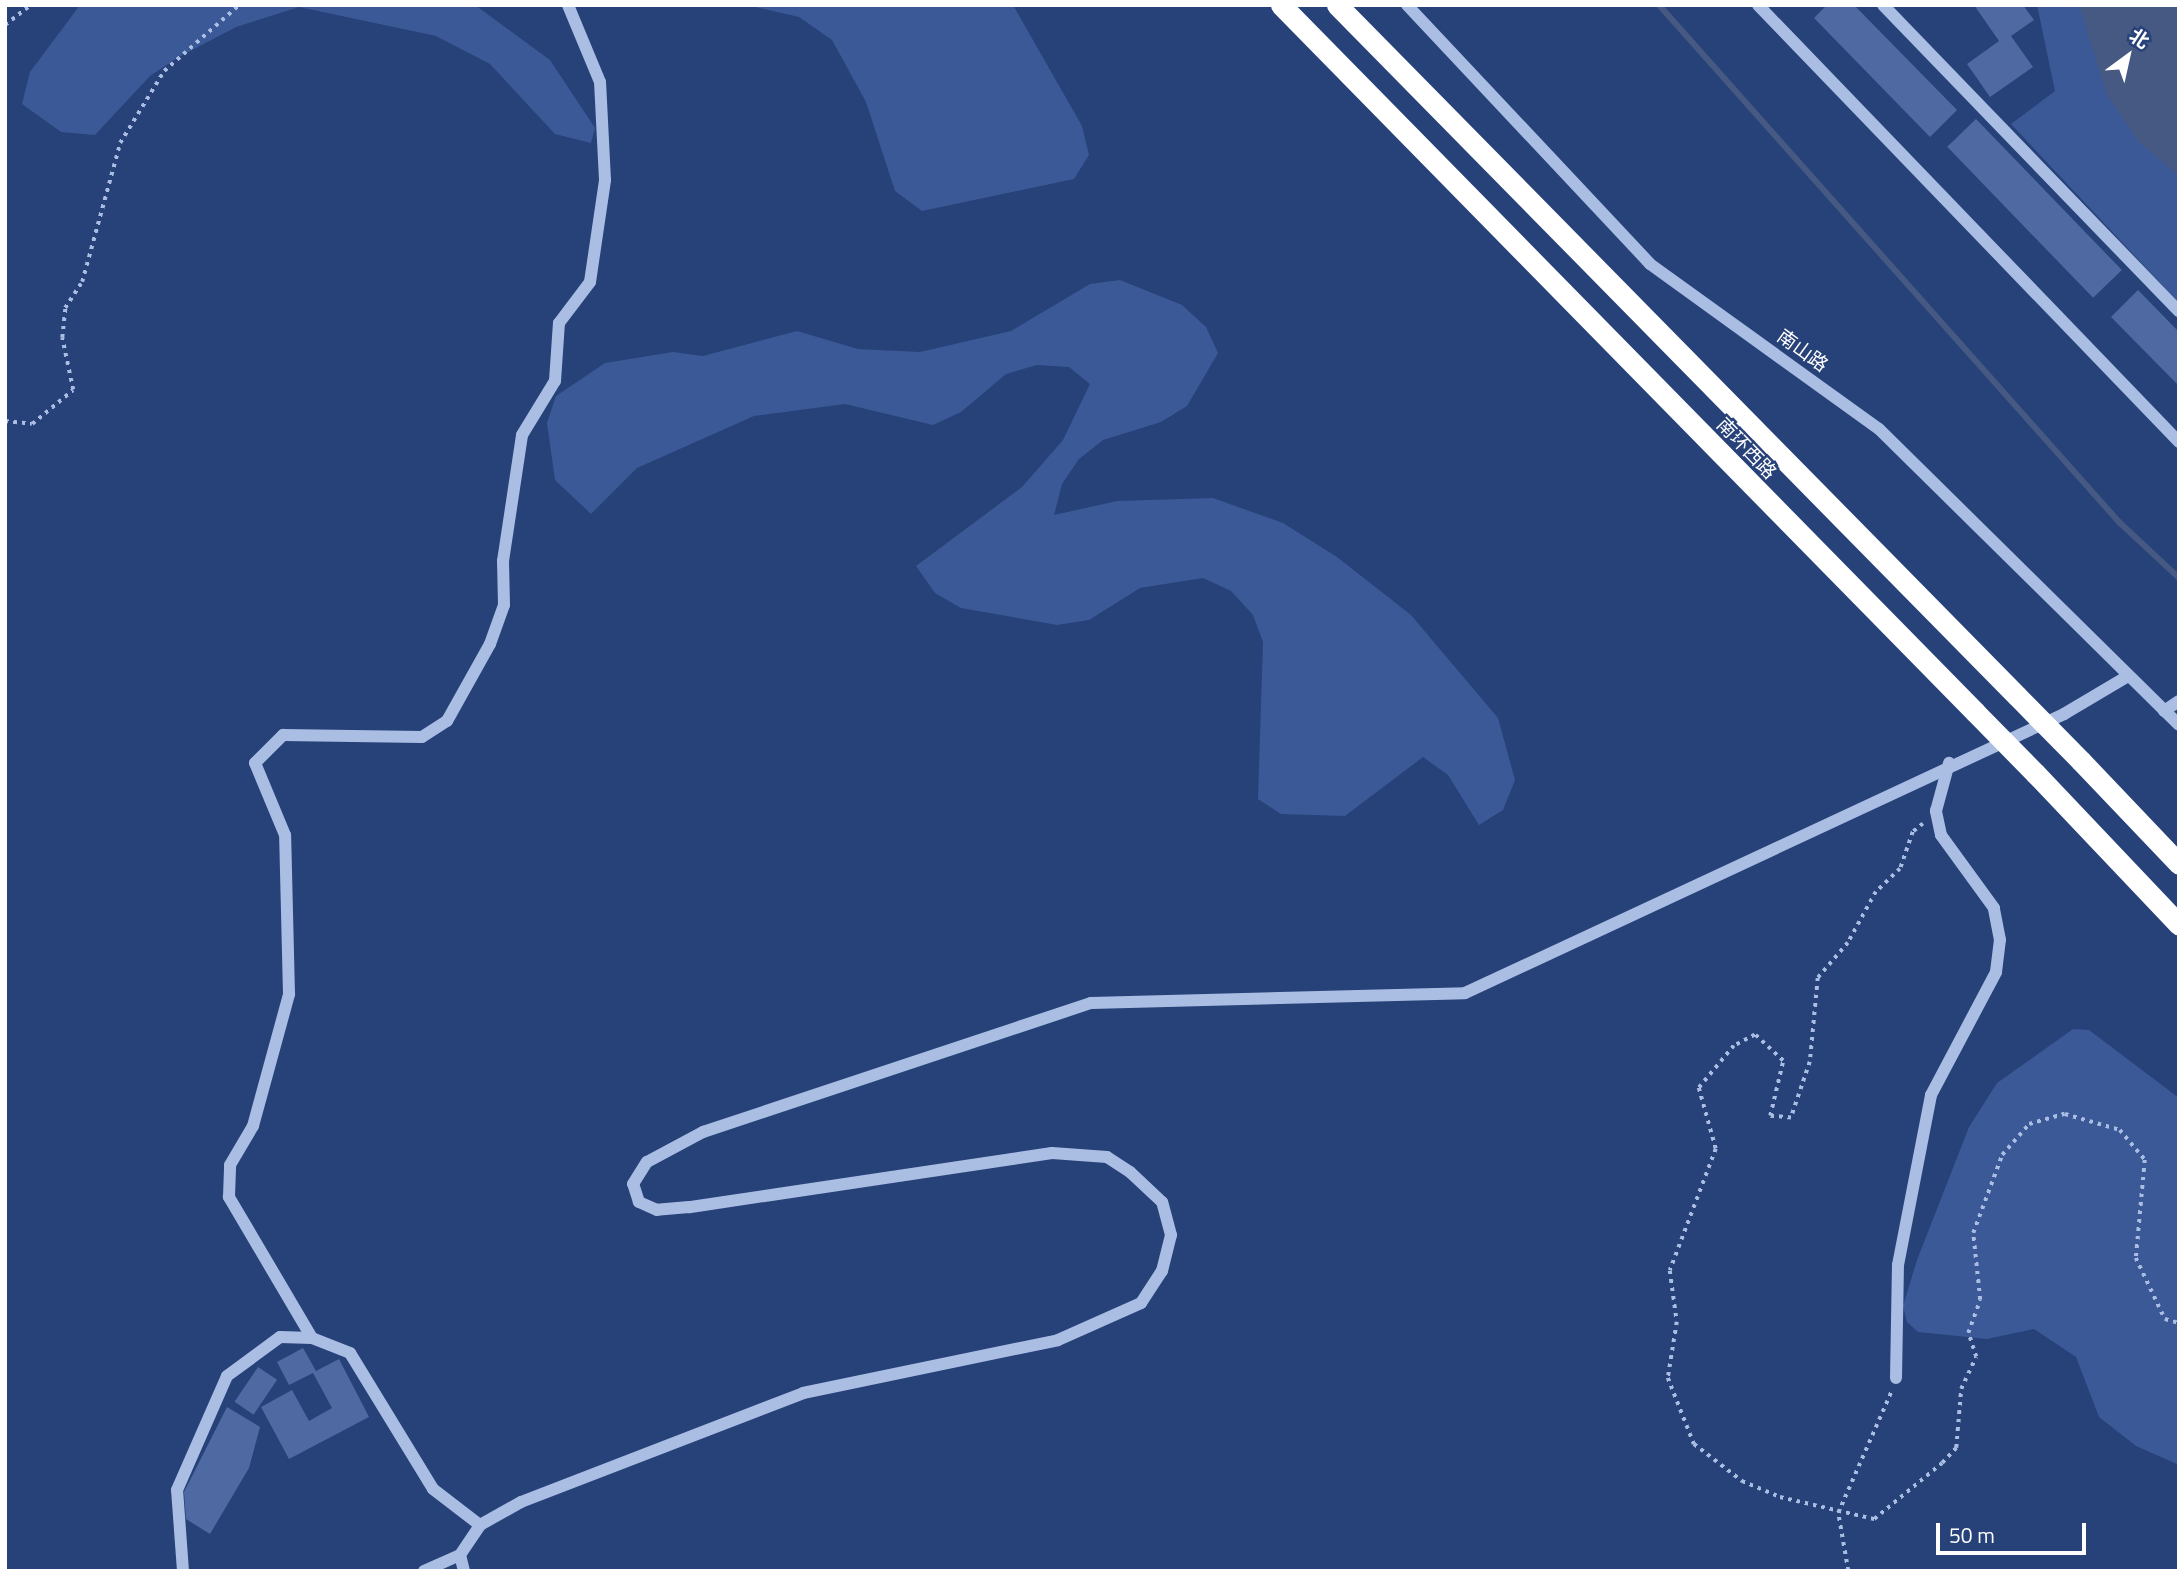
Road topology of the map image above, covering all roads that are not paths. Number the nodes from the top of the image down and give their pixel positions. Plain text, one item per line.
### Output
1 (568, 5) edge
2 (1281, 5) edge
3 (1337, 5) edge
4 (1407, 5) edge
5 (1758, 5) edge
6 (1883, 5) edge
7 (2179, 313) edge
8 (2179, 442) edge
9 (2128, 676) junction
10 (2179, 701) edge
11 (2164, 711) junction
12 (2179, 725) edge
13 (1949, 763) junction
14 (2179, 864) edge
15 (2179, 925) edge
16 (312, 1339) junction
17 (1896, 1378) road end
18 (480, 1525) junction
19 (460, 1555) junction
20 (183, 1571) edge
21 (424, 1571) edge
22 (464, 1571) edge

1 - 16 street
2 - 15 highway, 南环西路, bridge
3 - 14 highway, 南环西路, bridge
4 - 9 street, 南山路
5 - 8 street
6 - 7 street
9 - 11 street, 南山路
9 - 13 street
10 - 11 street
11 - 12 street, 南山路
13 - 17 street
13 - 18 street
16 - 18 street
16 - 20 street
18 - 19 street
19 - 21 street
19 - 22 street

